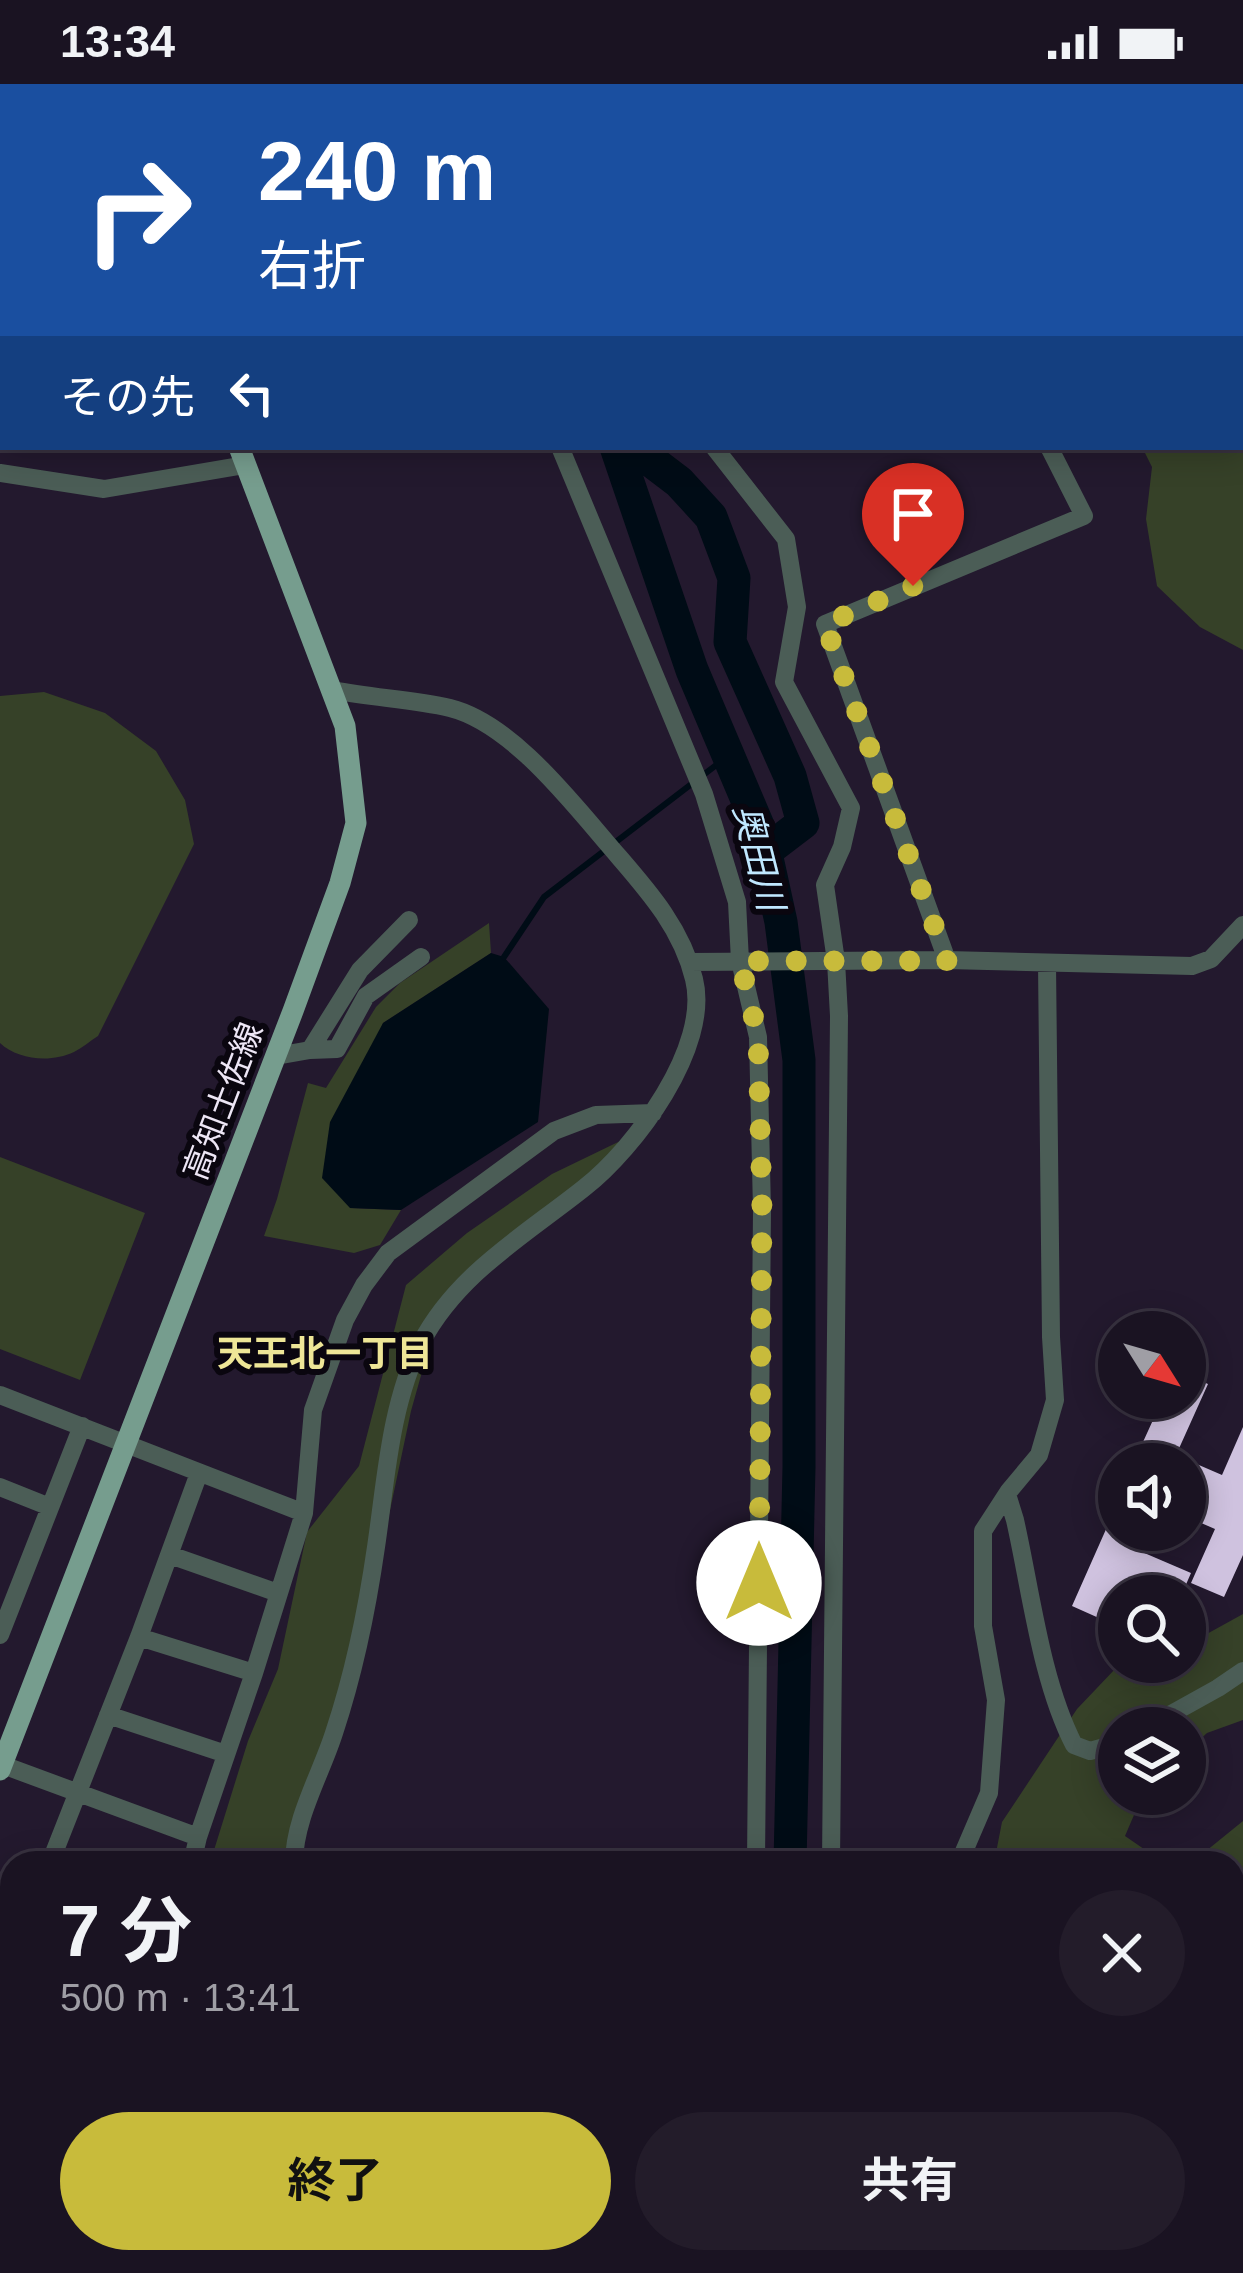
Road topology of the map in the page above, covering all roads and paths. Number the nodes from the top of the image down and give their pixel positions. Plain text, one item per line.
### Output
1 (561, 450) edge
2 (715, 450) edge
3 (1051, 450) edge
4 (242, 456) edge
5 (0, 473) edge
6 (333, 690) junction
7 (409, 920) dead end
8 (1243, 925) edge
9 (421, 956) dead end
10 (750, 961) junction
11 (836, 961) junction
12 (947, 961) junction
13 (689, 962) junction
14 (1047, 963) junction
15 (310, 1050) junction
16 (276, 1056) junction
17 (653, 1113) junction
18 (0, 1395) edge
19 (82, 1426) junction
20 (126, 1443) junction
21 (200, 1473) junction
22 (0, 1487) edge
23 (1006, 1495) junction
24 (50, 1507) junction
25 (304, 1513) junction
26 (170, 1555) junction
27 (8, 1588) edge
28 (278, 1593) junction
29 (0, 1634) edge
30 (139, 1637) junction
31 (1243, 1671) edge
32 (254, 1673) junction
33 (1184, 1707) edge
34 (107, 1715) junction
35 (1098, 1749) edge
36 (226, 1754) junction
37 (1, 1766) edge
38 (76, 1794) junction
39 (198, 1838) junction
40 (55, 1851) edge
41 (195, 1851) edge
42 (297, 1851) edge
43 (756, 1851) edge
44 (831, 1851) edge
45 (964, 1851) edge

1 - 10 street
2 - 11 street
3 - 12 street
4 - 5 street
4 - 6 main road, 高知土佐線
6 - 13 street
6 - 16 main road, 高知土佐線
7 - 15 street
8 - 14 street
9 - 15 street
10 - 11 street
10 - 13 street
10 - 43 street
11 - 12 street
11 - 44 street
12 - 14 street
13 - 17 street
14 - 23 street
15 - 16 street
16 - 20 main road, 高知土佐線
17 - 25 street
17 - 42 street
18 - 19 street
19 - 20 street
19 - 24 street
20 - 21 street
20 - 37 main road, 高知土佐線
21 - 25 street
21 - 26 street
22 - 24 street
23 - 35 street
23 - 45 street
24 - 27 street
25 - 28 street
26 - 28 street
26 - 30 street
27 - 29 street
28 - 32 street
30 - 32 street
30 - 34 street
31 - 33 street
32 - 36 street
34 - 36 street
34 - 38 street
36 - 39 street
37 - 38 street
38 - 39 street
38 - 40 street
39 - 41 street

